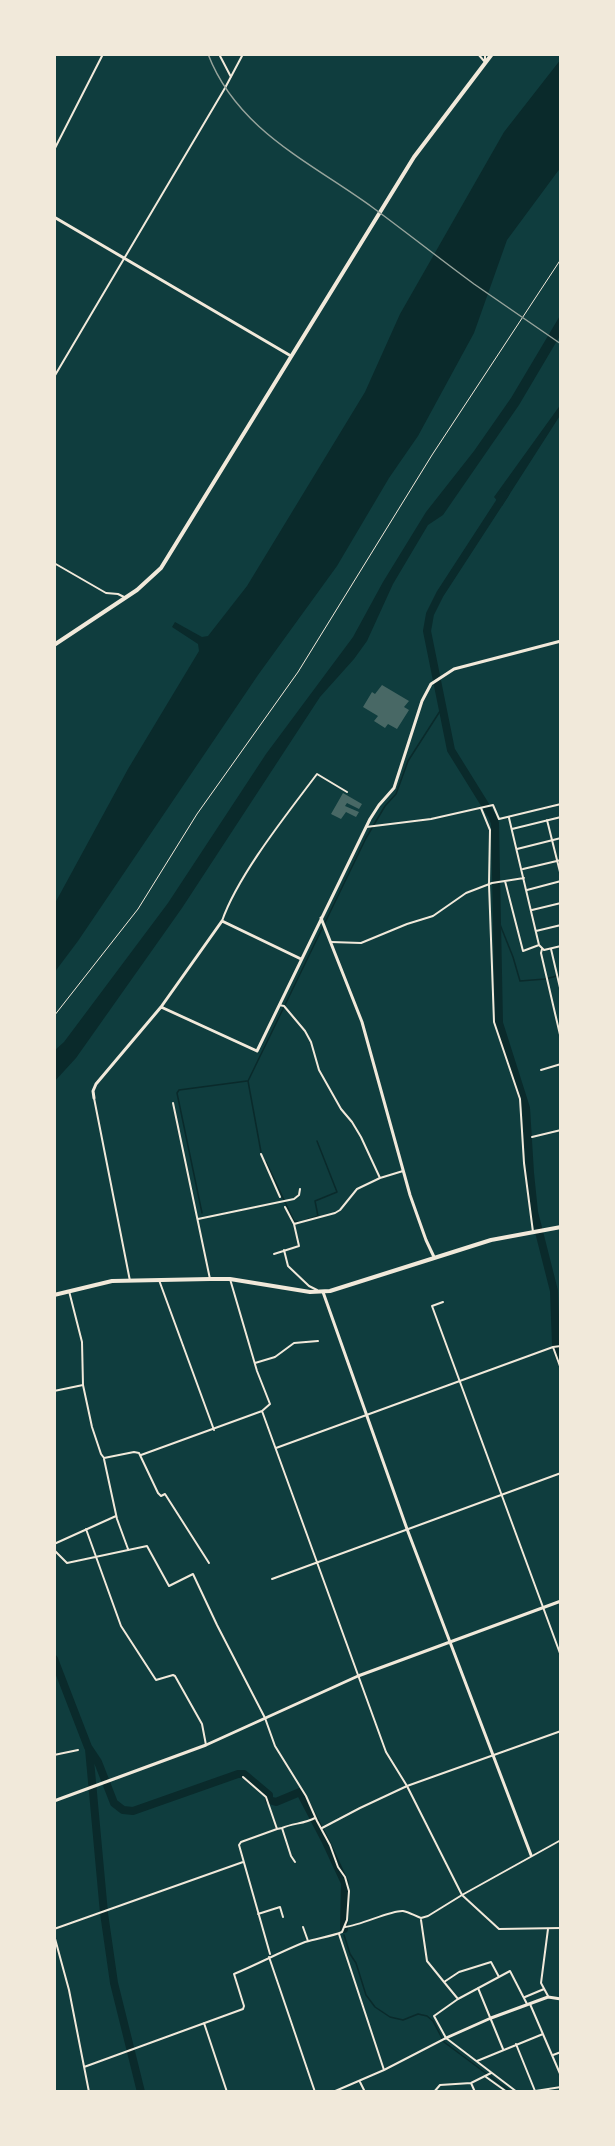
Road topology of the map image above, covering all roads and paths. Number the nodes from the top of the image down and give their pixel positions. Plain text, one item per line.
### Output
1 (103, 54) edge
2 (219, 54) edge
3 (243, 54) edge
4 (478, 54) edge
5 (485, 54) edge
6 (492, 54) edge
7 (485, 62) junction
8 (231, 77) junction
9 (54, 150) edge
10 (54, 217) edge
11 (123, 258) junction
12 (561, 259) edge
13 (291, 356) junction
14 (54, 377) edge
15 (54, 563) edge
16 (126, 598) junction
17 (561, 641) edge
18 (54, 645) edge
19 (347, 792) dead end
20 (561, 804) edge
21 (482, 807) junction
22 (561, 817) edge
23 (509, 818) junction
24 (547, 820) junction
25 (366, 827) junction
26 (512, 829) junction
27 (561, 838) edge
28 (552, 840) junction
29 (517, 849) junction
30 (559, 860) edge
31 (522, 870) junction
32 (561, 876) edge
33 (524, 878) junction
34 (505, 881) junction
35 (561, 881) edge
36 (491, 884) junction
37 (527, 890) junction
38 (561, 903) edge
39 (532, 910) junction
40 (321, 918) junction
41 (222, 921) junction
42 (561, 925) edge
43 (536, 931) junction
44 (331, 942) junction
45 (539, 945) junction
46 (561, 946) edge
47 (542, 949) junction
48 (551, 949) junction
49 (302, 958) junction
50 (561, 992) edge
51 (279, 1005) junction
52 (161, 1007) junction
53 (54, 1016) edge
54 (561, 1039) edge
55 (561, 1064) edge
56 (541, 1070) dead end
57 (94, 1098) joint
58 (173, 1103) dead end
59 (561, 1130) edge
60 (532, 1137) dead end
61 (261, 1154) dead end
62 (403, 1171) junction
63 (380, 1178) junction
64 (300, 1189) dead end
65 (280, 1197) dead end
66 (285, 1207) dead end
67 (198, 1219) junction
68 (294, 1224) junction
69 (561, 1227) edge
70 (537, 1231) junction
71 (284, 1250) junction
72 (274, 1254) dead end
73 (435, 1259) junction
74 (210, 1279) junction
75 (230, 1279) junction
76 (159, 1280) junction
77 (130, 1281) junction
78 (69, 1292) junction
79 (323, 1292) junction
80 (54, 1295) edge
81 (443, 1302) dead end
82 (318, 1341) dead end
83 (557, 1347) edge
84 (255, 1362) junction
85 (561, 1369) edge
86 (459, 1381) junction
87 (83, 1385) junction
88 (54, 1391) edge
89 (262, 1412) junction
90 (367, 1415) junction
91 (214, 1430) junction
92 (276, 1448) junction
93 (140, 1456) junction
94 (104, 1458) junction
95 (561, 1473) edge
96 (501, 1495) junction
97 (116, 1516) junction
98 (86, 1529) junction
99 (407, 1529) junction
100 (54, 1544) edge
101 (128, 1549) junction
102 (54, 1550) edge
103 (95, 1558) junction
104 (208, 1563) dead end
105 (317, 1563) junction
106 (272, 1579) dead end
107 (561, 1601) edge
108 (543, 1608) junction
109 (450, 1642) junction
110 (561, 1656) edge
111 (358, 1676) junction
112 (266, 1718) junction
113 (561, 1731) edge
114 (206, 1746) junction
115 (78, 1749) dead end
116 (54, 1755) edge
117 (494, 1756) junction
118 (243, 1777) dead end
119 (407, 1786) junction
120 (54, 1801) edge
121 (315, 1818) junction
122 (282, 1828) junction
123 (277, 1829) junction
124 (321, 1829) junction
125 (561, 1840) edge
126 (531, 1856) junction
127 (243, 1862) junction
128 (295, 1862) dead end
129 (462, 1895) junction
130 (258, 1914) junction
131 (284, 1917) dead end
132 (421, 1918) junction
133 (303, 1927) dead end
134 (345, 1927) junction
135 (561, 1928) edge
136 (54, 1929) edge
137 (548, 1929) junction
138 (339, 1934) junction
139 (54, 1935) edge
140 (308, 1941) junction
141 (270, 1956) junction
142 (499, 1977) junction
143 (444, 1982) junction
144 (478, 1988) junction
145 (544, 1989) junction
146 (524, 1997) junction
147 (548, 1997) junction
148 (458, 1999) junction
149 (561, 1999) edge
150 (529, 2004) junction
151 (491, 2018) junction
152 (204, 2023) junction
153 (543, 2034) junction
154 (445, 2038) junction
155 (516, 2044) junction
156 (503, 2049) junction
157 (561, 2052) edge
158 (552, 2056) junction
159 (477, 2061) junction
160 (84, 2067) junction
161 (384, 2070) junction
162 (489, 2075) junction
163 (561, 2076) edge
164 (360, 2082) junction
165 (471, 2083) junction
166 (560, 2088) edge
167 (536, 2091) edge
168 (90, 2092) edge
169 (227, 2092) edge
170 (315, 2092) edge
171 (333, 2092) edge
172 (365, 2092) edge
173 (434, 2092) edge
174 (475, 2092) edge
175 (507, 2092) edge
176 (517, 2092) edge
177 (529, 2092) edge
178 (560, 2092) edge

1 - 9 street
2 - 8 street
3 - 8 street
4 - 7 street
5 - 7 street
6 - 7 main road
7 - 13 main road
8 - 11 street
10 - 11 street
11 - 13 street
11 - 14 street
12 - 53 path
13 - 16 main road
15 - 16 street
16 - 18 main road
17 - 25 street
19 - 41 street
20 - 23 street
21 - 23 street
21 - 25 street
21 - 36 street
22 - 24 street
23 - 26 street
24 - 26 street
24 - 28 street
25 - 40 street
26 - 29 street
27 - 28 street
28 - 29 street
28 - 30 street
29 - 31 street
30 - 31 street
30 - 32 street
31 - 33 street
33 - 34 street
33 - 37 street
34 - 36 street
34 - 45 street
35 - 37 street
36 - 44 street
36 - 70 street
37 - 39 street
38 - 39 street
39 - 43 street
40 - 44 street
40 - 49 street
41 - 49 street
41 - 52 street
42 - 43 street
43 - 45 street
44 - 62 street
45 - 47 street
46 - 48 street
47 - 48 street
47 - 54 street
48 - 50 street
49 - 51 street
51 - 52 street
51 - 63 street
52 - 57 street
55 - 56 street
57 - 77 street
58 - 67 street
59 - 60 street
61 - 65 street
62 - 63 street
62 - 73 street
63 - 68 street
64 - 67 street
66 - 68 street
67 - 74 street
68 - 71 street
69 - 70 main road
70 - 73 main road
71 - 72 street
71 - 79 street
73 - 79 main road
74 - 75 main road
74 - 76 main road
75 - 79 main road
75 - 84 street
76 - 77 main road
76 - 91 street
77 - 78 main road
78 - 80 main road
78 - 87 street
79 - 90 street
81 - 86 street
82 - 84 street
83 - 85 street
83 - 86 street
84 - 89 street
86 - 90 street
86 - 96 street
87 - 88 street
87 - 94 street
89 - 91 street
89 - 92 street
90 - 92 street
90 - 99 street
91 - 93 street
92 - 105 street
93 - 94 street
93 - 104 street
94 - 97 street
95 - 96 street
96 - 99 street
96 - 108 street
97 - 98 street
97 - 101 street
98 - 100 street
98 - 103 street
99 - 105 street
99 - 109 street
101 - 103 street
101 - 112 street
102 - 103 street
103 - 114 street
105 - 106 street
105 - 111 street
107 - 108 street
108 - 109 street
108 - 110 street
109 - 111 street
109 - 117 street
111 - 112 street
111 - 119 street
112 - 114 street
112 - 121 street
113 - 117 street
114 - 120 street
115 - 116 street
117 - 119 street
117 - 126 street
118 - 123 street
119 - 124 street
119 - 129 street
121 - 122 street
121 - 124 street
122 - 123 street
122 - 128 street
123 - 127 street
124 - 134 street
125 - 126 street
126 - 129 street
127 - 130 street
127 - 136 street
129 - 132 street
129 - 137 street
130 - 131 street
130 - 141 street
132 - 134 street
132 - 143 street
133 - 140 street
134 - 138 street
135 - 137 street
137 - 145 street
138 - 140 street
138 - 161 street
139 - 160 street
140 - 141 street
141 - 152 street
141 - 170 street
142 - 143 street
142 - 144 street
142 - 146 street
143 - 148 street
144 - 148 street
144 - 151 street
145 - 146 street
145 - 147 street
146 - 150 street
147 - 149 street
147 - 150 street
148 - 154 street
150 - 151 street
150 - 153 street
151 - 154 street
151 - 156 street
152 - 160 street
152 - 169 street
153 - 155 street
153 - 158 street
154 - 159 street
154 - 161 street
155 - 156 street
155 - 167 street
156 - 159 street
157 - 158 street
158 - 163 street
159 - 162 street
160 - 168 street
161 - 164 street
162 - 165 street
162 - 175 street
162 - 176 street
164 - 171 street
164 - 172 street
165 - 173 street
165 - 174 street
166 - 167 street
166 - 178 street
167 - 177 street

